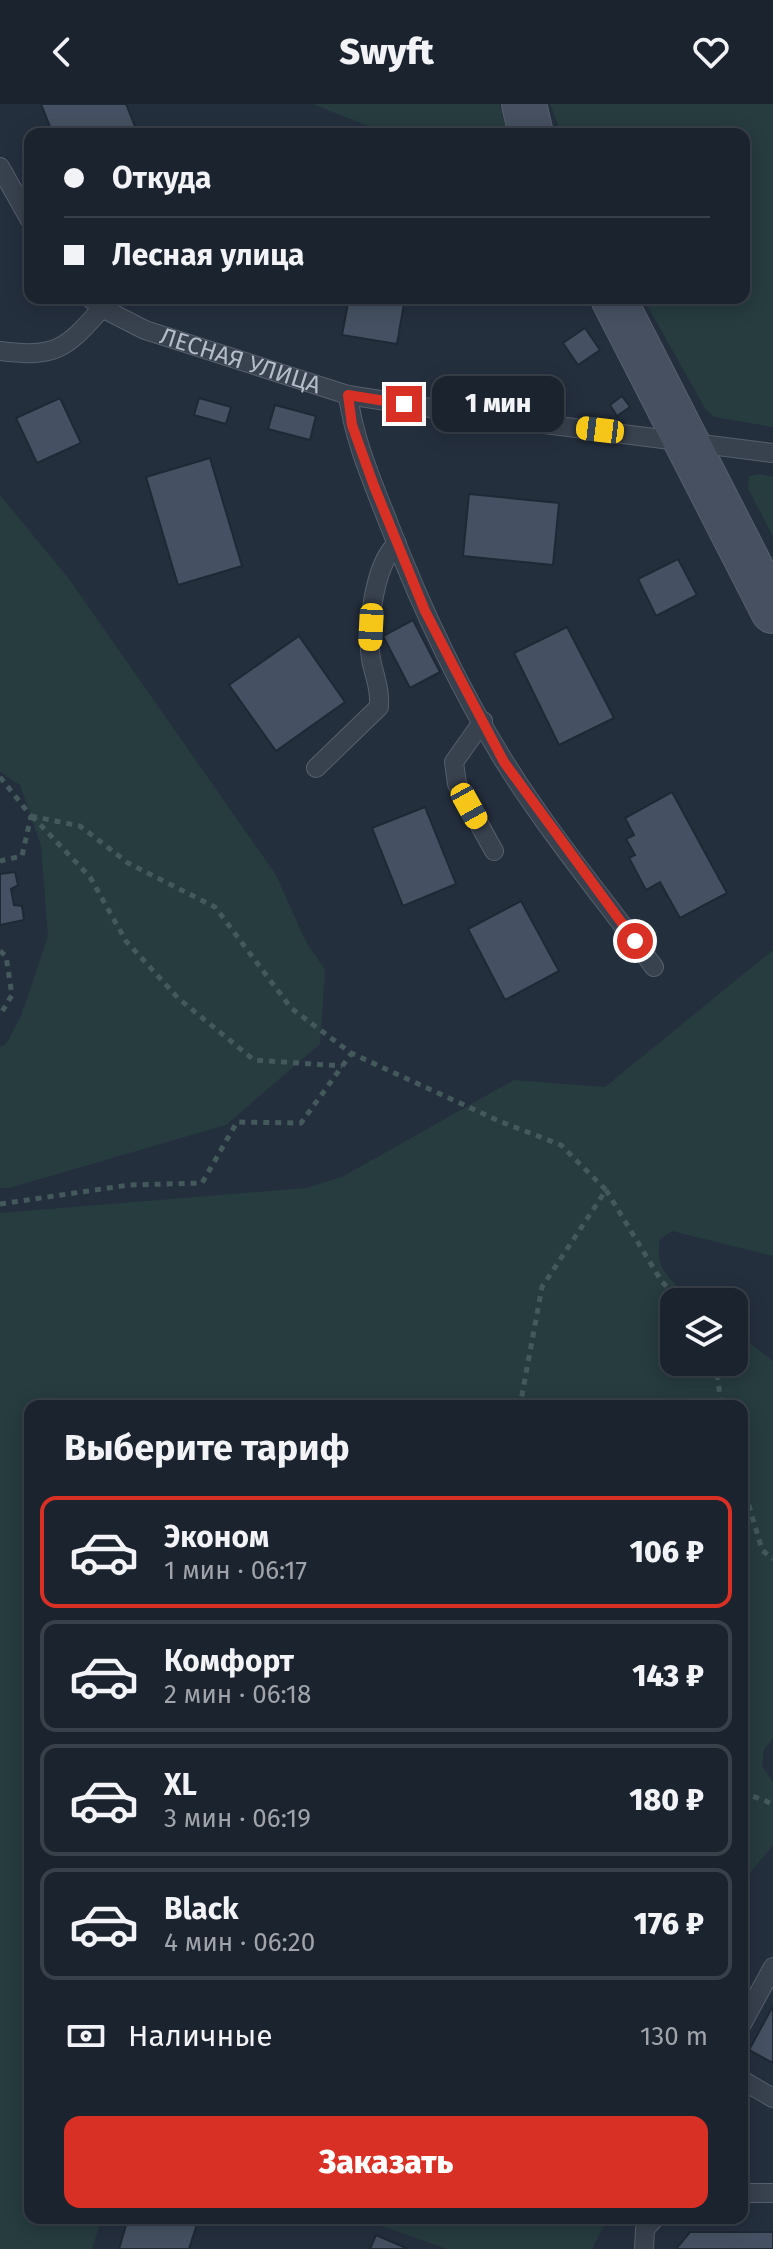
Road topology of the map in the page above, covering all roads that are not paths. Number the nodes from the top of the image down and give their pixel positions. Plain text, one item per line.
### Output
1 (524, 104) edge
2 (530, 128) edge
3 (0, 167) edge
4 (24, 209) edge
5 (95, 304) edge
6 (98, 304) edge
7 (616, 304) edge
8 (0, 351) edge
9 (348, 395) junction
10 (684, 440) junction
11 (773, 453) edge
12 (397, 544) junction
13 (773, 611) edge
14 (483, 721) junction
15 (316, 768) dead end
16 (494, 851) dead end
17 (654, 967) dead end
18 (773, 1967) edge
19 (748, 2013) edge
20 (748, 2083) edge
21 (773, 2098) edge
22 (748, 2193) edge
23 (773, 2193) edge
24 (650, 2224) edge
25 (644, 2249) edge

1 - 2 main road
3 - 4 lane
5 - 8 lane
6 - 9 lane, ЛЕСНАЯ УЛИЦА
7 - 10 main road
9 - 10 lane, ЛЕСНАЯ УЛИЦА
9 - 12 lane
10 - 11 lane, ЛЕСНАЯ УЛИЦА
10 - 13 main road
12 - 14 lane
12 - 15 lane
14 - 16 lane
14 - 17 lane
18 - 19 lane
20 - 21 lane
22 - 23 lane
24 - 25 lane

